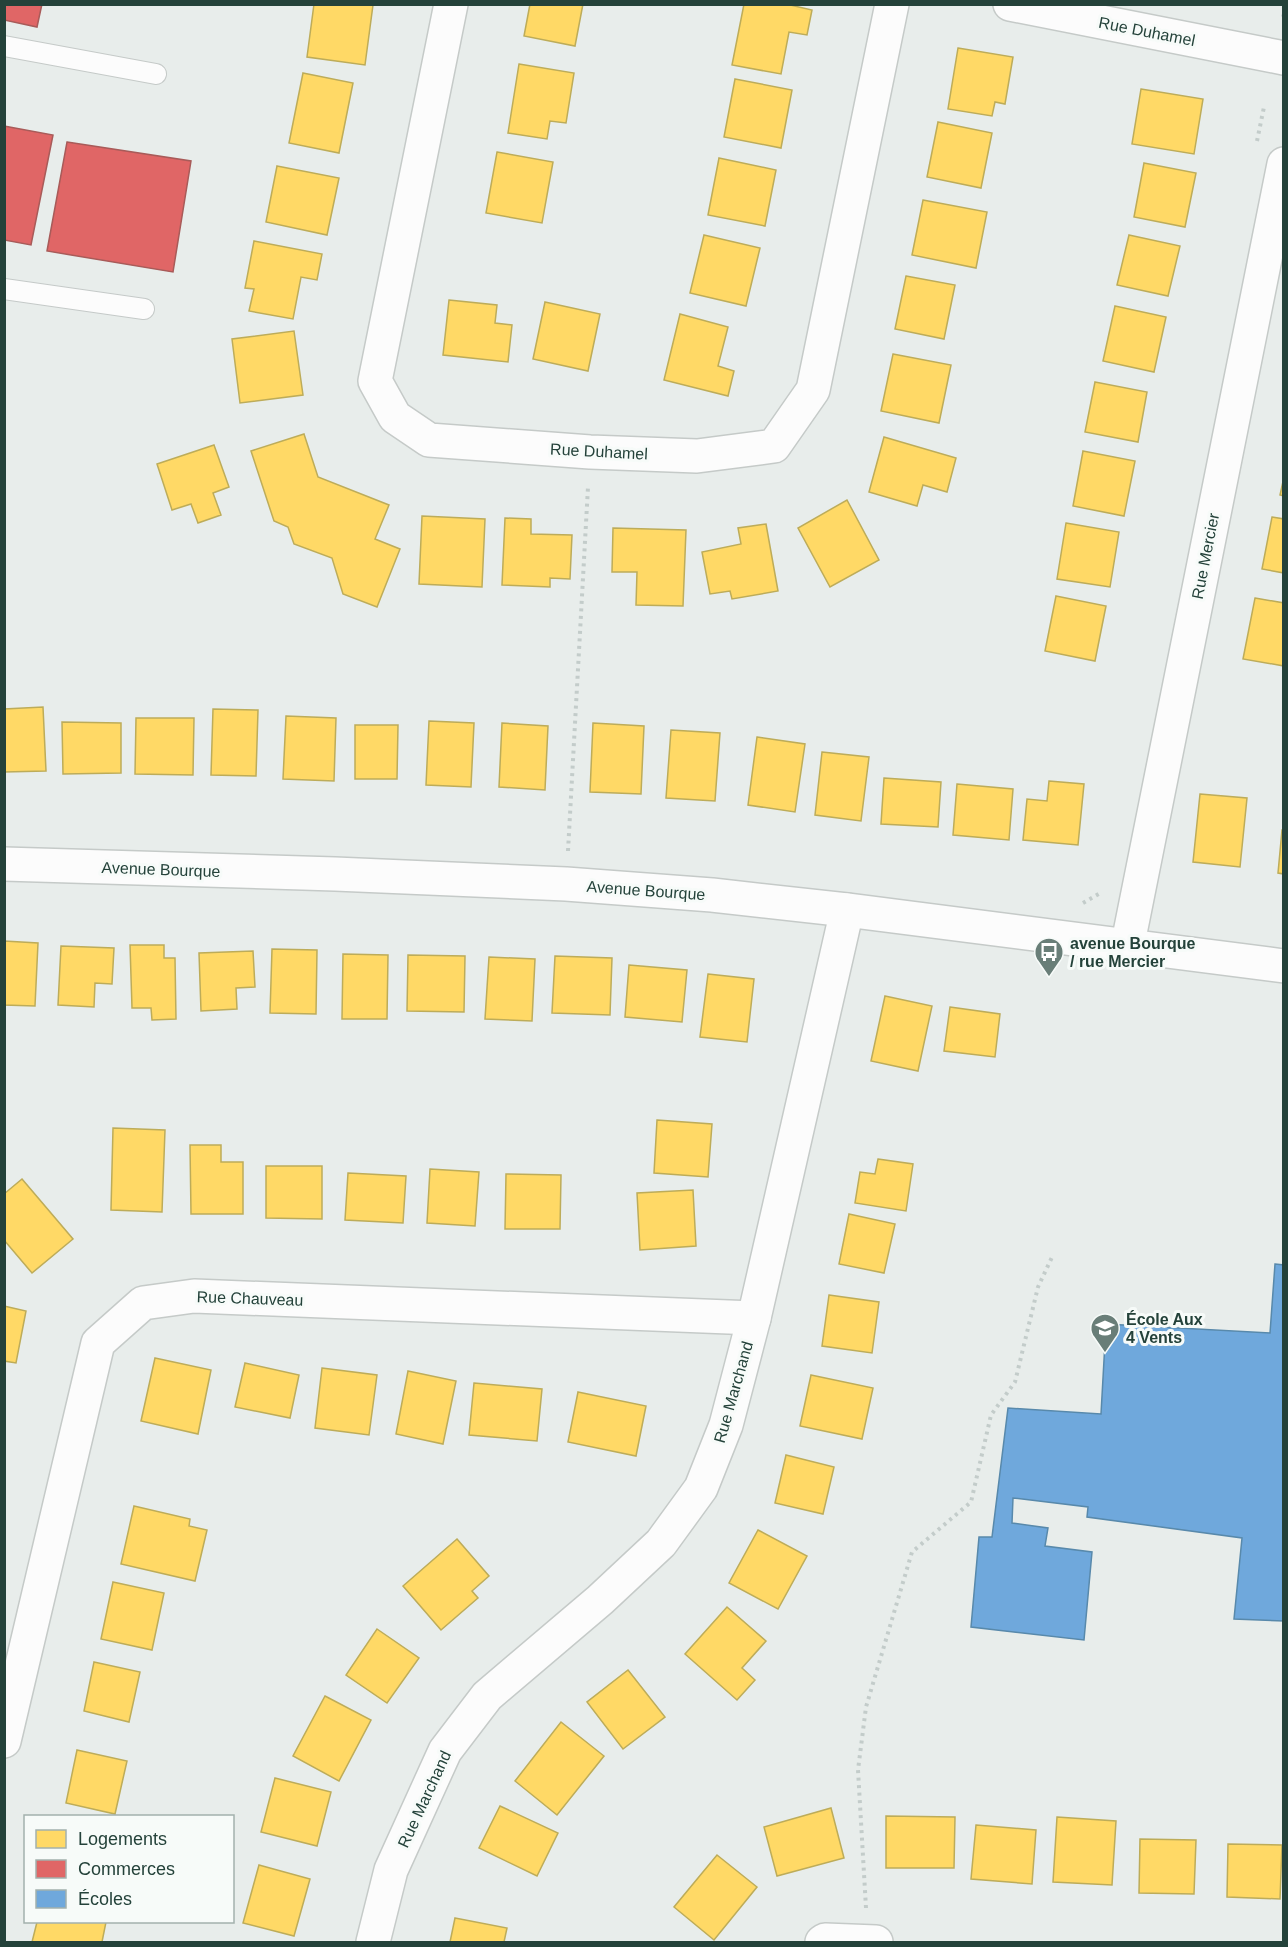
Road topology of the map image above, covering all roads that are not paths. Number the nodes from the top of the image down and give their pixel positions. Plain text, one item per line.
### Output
1 (451, 4) edge
2 (892, 4) edge
3 (1010, 4) edge
4 (4, 46) edge
5 (1284, 58) edge
6 (156, 74) dead end
7 (1284, 164) edge
8 (4, 289) edge
9 (144, 309) dead end
10 (4, 864) edge
11 (847, 910) junction
12 (1127, 948) junction
13 (1284, 966) edge
14 (754, 1318) junction
15 (4, 1741) edge
16 (373, 1942) edge
17 (822, 1942) edge
18 (868, 1942) edge
19 (876, 1942) edge

1 - 2 street, Rue Duhamel
3 - 5 street, Rue Duhamel
4 - 6 lane
7 - 12 street, Rue Mercier
8 - 9 lane
10 - 11 street, Avenue Bourque
11 - 12 street, Avenue Bourque
11 - 14 street, Rue Marchand
12 - 13 street, Avenue Bourque
14 - 15 street, Rue Chauveau
14 - 16 street, Rue Marchand
17 - 18 street
18 - 19 street

